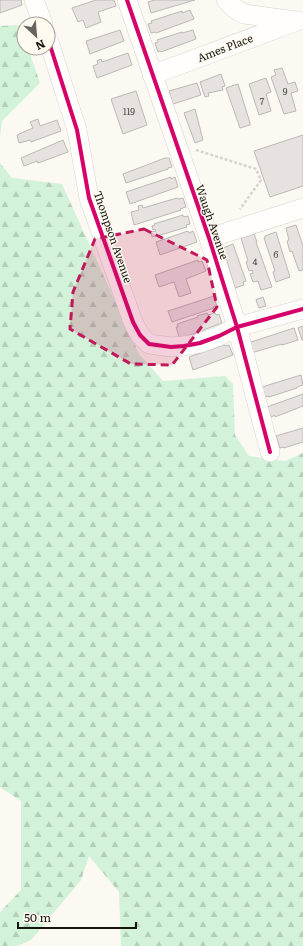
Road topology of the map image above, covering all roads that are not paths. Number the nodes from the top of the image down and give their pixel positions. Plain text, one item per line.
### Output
1 (34, 0) edge
2 (127, 0) edge
3 (226, 0) edge
4 (40, 16) edge
5 (300, 22) edge
6 (54, 56) edge
7 (152, 75) junction
8 (303, 208) edge
9 (209, 238) junction
10 (303, 309) edge
11 (237, 327) junction
12 (270, 452) dead end

1 - 4 street
2 - 7 street, Waugh Avenue
3 - 5 street
5 - 7 street, Ames Place
6 - 11 street, Thompson Avenue
7 - 9 street, Waugh Avenue
8 - 9 street
9 - 11 street, Waugh Avenue
10 - 11 street
11 - 12 street, Waugh Avenue

